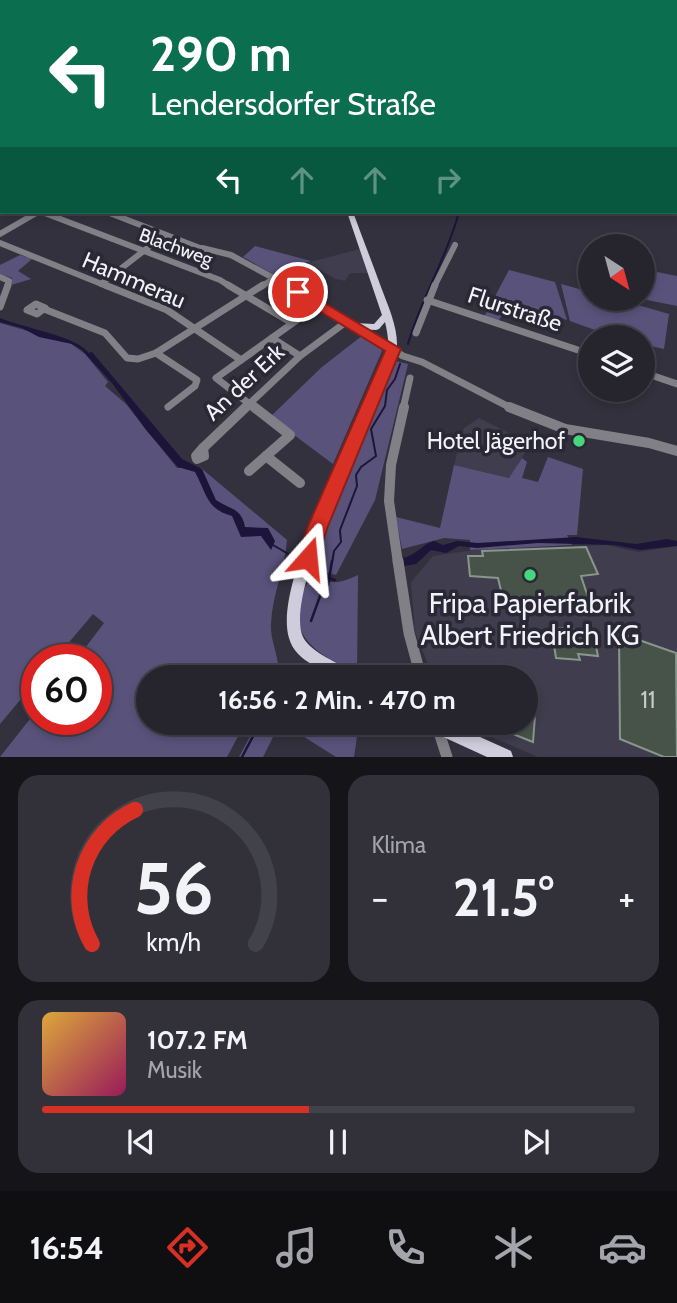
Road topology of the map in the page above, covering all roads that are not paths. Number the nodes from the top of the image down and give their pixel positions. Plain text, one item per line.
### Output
1 (36, 214) edge
2 (45, 214) edge
3 (112, 214) edge
4 (351, 214) edge
5 (0, 234) edge
6 (163, 236) junction
7 (455, 245) dead end
8 (2, 246) edge
9 (143, 252) junction
10 (1, 278) edge
11 (273, 279) junction
12 (101, 284) junction
13 (4, 288) edge
14 (247, 295) junction
15 (427, 300) junction
16 (0, 307) edge
17 (322, 307) junction
18 (44, 309) dead end
19 (387, 315) junction
20 (348, 322) junction
21 (292, 323) junction
22 (196, 327) junction
23 (416, 333) dead end
24 (272, 338) junction
25 (393, 349) junction
26 (578, 350) edge
27 (156, 353) junction
28 (300, 356) junction
29 (241, 360) junction
30 (655, 376) edge
31 (410, 378) dead end
32 (677, 384) edge
33 (249, 403) junction
34 (168, 407) dead end
35 (202, 448) dead end
36 (677, 450) edge
37 (267, 456) junction
38 (249, 471) dead end
39 (300, 483) dead end
40 (329, 665) edge
41 (418, 665) edge
42 (439, 735) edge
43 (458, 735) edge
44 (446, 757) edge
45 (505, 757) edge

1 - 5 street
2 - 9 street, Blachweg
3 - 6 street
4 - 19 main road
6 - 9 street
6 - 11 street
7 - 15 street
8 - 12 street, Hammerau
9 - 12 street
9 - 14 street, Blachweg
10 - 13 street
11 - 14 street
11 - 17 street
12 - 22 street, Hammerau
13 - 16 street
14 - 21 street, Blachweg
14 - 22 street
15 - 23 street
15 - 26 street, Flurstraße
17 - 20 street
17 - 21 street
18 - 27 street
19 - 20 main road
19 - 25 main road
20 - 25 street
20 - 28 street, An der Erk
21 - 24 street
22 - 27 street
22 - 29 street, Hammerau
24 - 28 street
24 - 29 street
25 - 36 street
25 - 40 main road
27 - 34 street
28 - 33 street, An der Erk
29 - 33 street
30 - 32 street
31 - 41 street
33 - 35 street, An der Erk
33 - 37 street
37 - 38 street
37 - 39 street
42 - 44 street
43 - 45 main road

